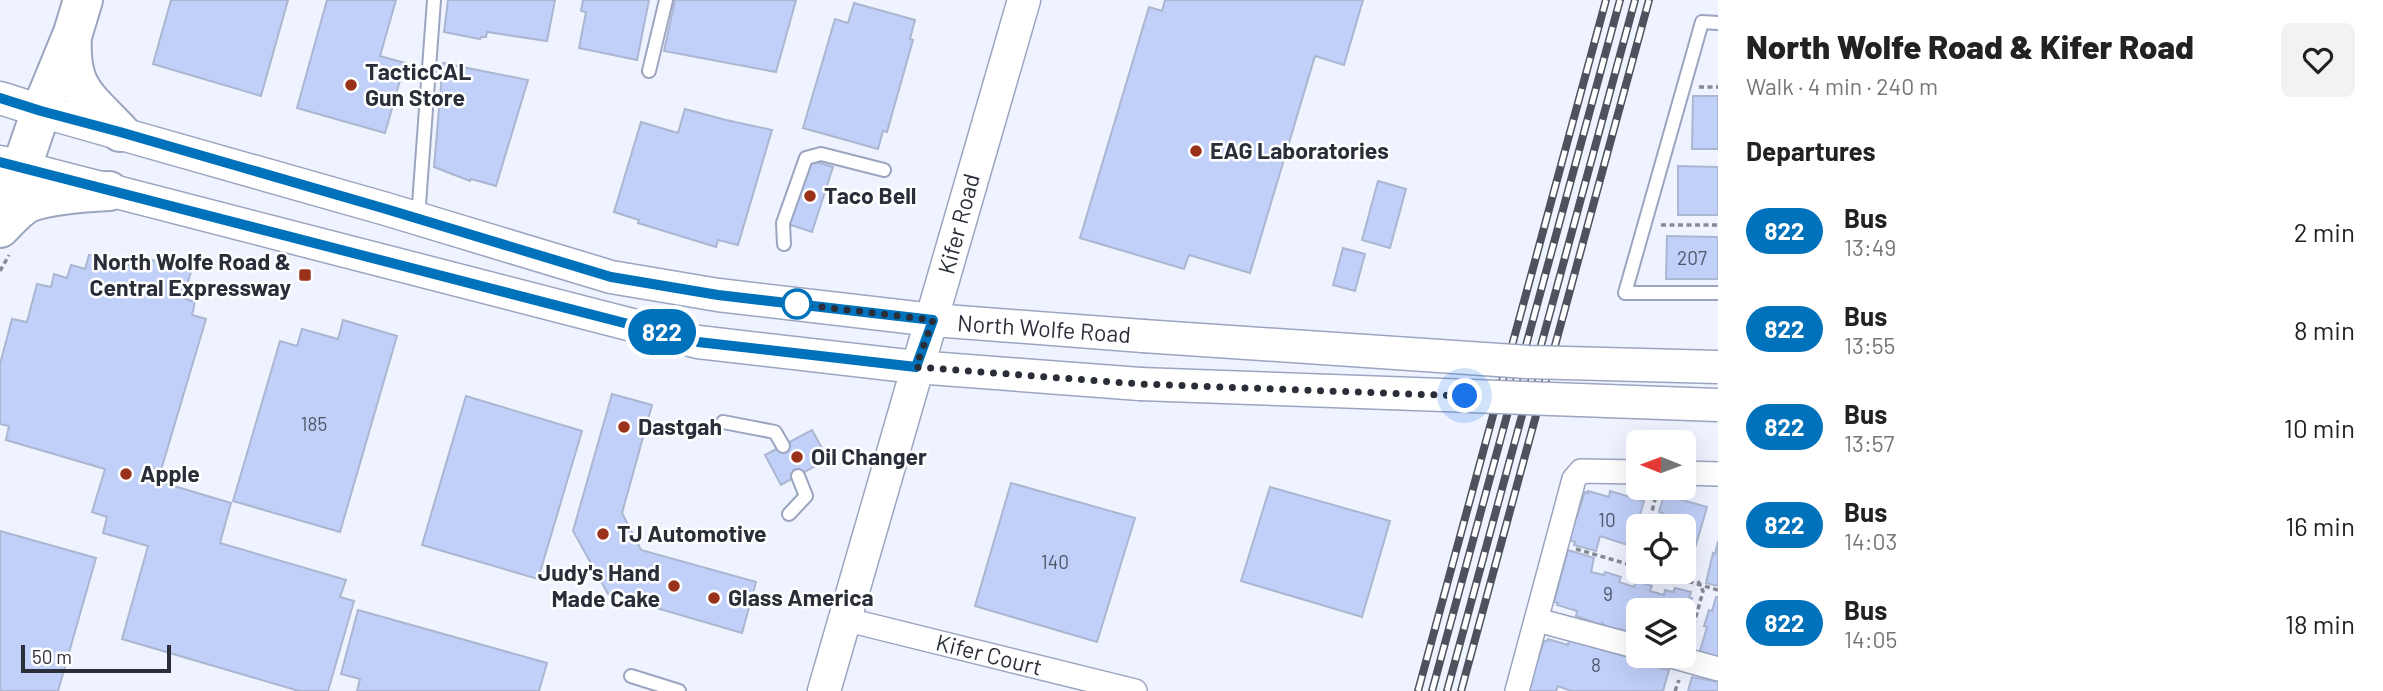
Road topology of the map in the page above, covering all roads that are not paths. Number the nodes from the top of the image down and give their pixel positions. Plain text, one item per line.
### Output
1 (434, 0) edge
2 (666, 0) edge
3 (1021, 1) edge
4 (78, 16) edge
5 (1718, 23) edge
6 (649, 71) dead end
7 (0, 98) edge
8 (41, 111) junction
9 (120, 132) junction
10 (10, 165) edge
11 (884, 170) dead end
12 (109, 191) junction
13 (0, 211) edge
14 (418, 218) junction
15 (0, 228) edge
16 (783, 244) dead end
17 (1718, 293) edge
18 (933, 320) junction
19 (916, 367) junction
20 (1718, 367) edge
21 (1718, 405) edge
22 (723, 422) dead end
23 (783, 446) dead end
24 (1626, 472) edge
25 (1696, 474) edge
26 (1718, 474) edge
27 (797, 476) dead end
28 (789, 514) dead end
29 (844, 619) junction
30 (1537, 620) junction
31 (1626, 644) edge
32 (1696, 663) edge
33 (1718, 669) edge
34 (632, 676) dead end
35 (679, 691) edge
36 (824, 691) edge
37 (1135, 691) edge
38 (1517, 691) edge

1 - 14 lane
2 - 6 lane
3 - 18 main road, Kifer Road
4 - 8 highway
4 - 9 highway
5 - 17 lane
7 - 8 main road, North Wolfe Road
8 - 9 main road, North Wolfe Road
8 - 10 highway
9 - 14 main road, North Wolfe Road
10 - 12 main road, North Wolfe Road
10 - 13 highway
11 - 16 lane
12 - 15 highway
12 - 19 main road, North Wolfe Road
14 - 18 main road, North Wolfe Road
18 - 19 main road, Kifer Road
18 - 20 main road, North Wolfe Road, bridge
19 - 21 main road, North Wolfe Road, bridge
19 - 29 main road, Kifer Road
22 - 23 lane
24 - 30 street
25 - 26 street
27 - 28 lane
29 - 36 main road, Kifer Road
29 - 37 street, Kifer Court
30 - 31 street
30 - 38 street
32 - 33 street
34 - 35 lane

